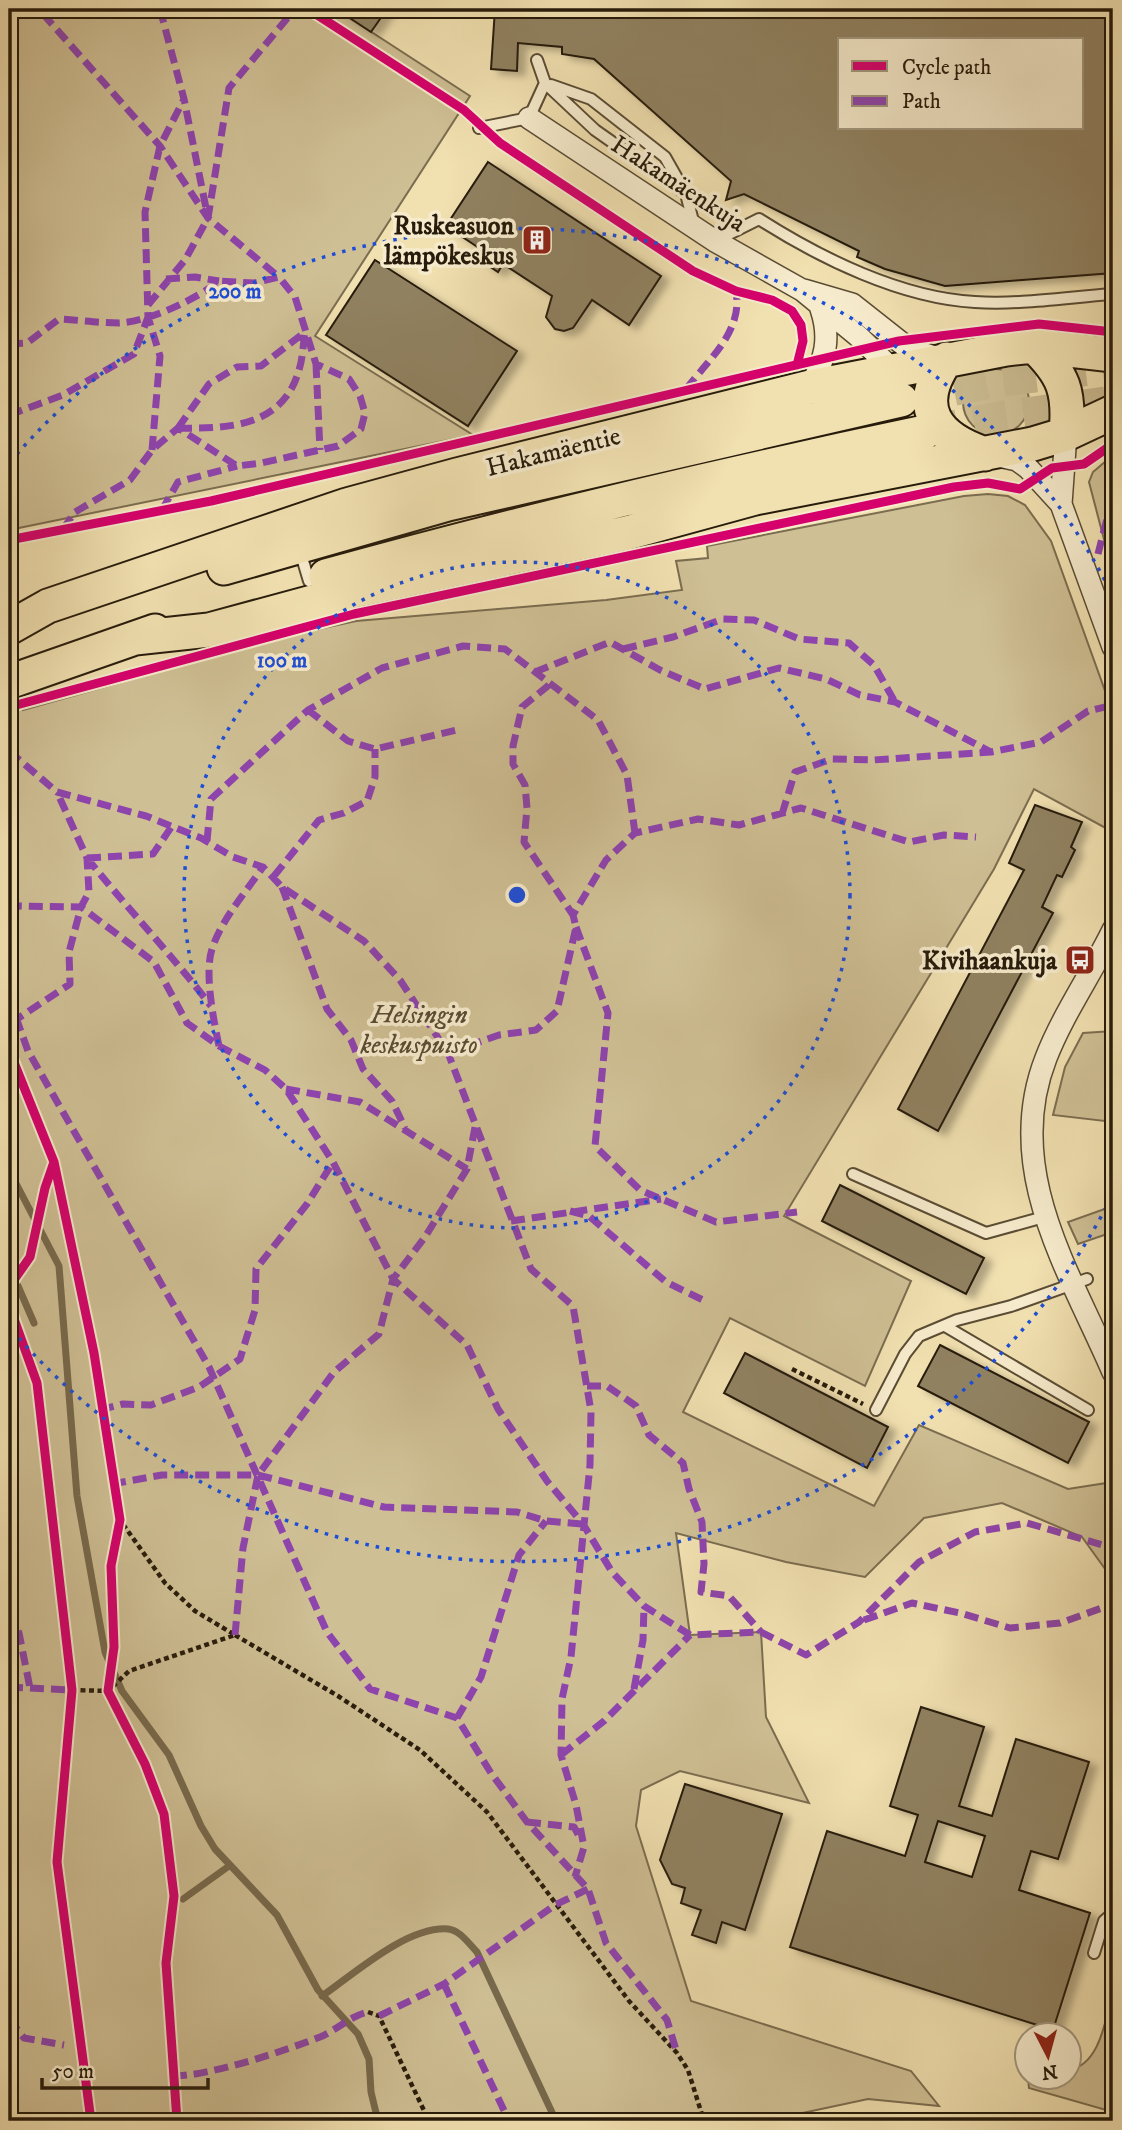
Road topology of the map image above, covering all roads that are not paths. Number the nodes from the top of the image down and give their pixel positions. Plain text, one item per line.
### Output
1 (537, 60) dead end
2 (545, 83) junction
3 (529, 118) junction
4 (479, 128) dead end
5 (686, 194) junction
6 (695, 228) junction
7 (715, 241) junction
8 (802, 290) junction
9 (1113, 294) edge
10 (821, 309) junction
11 (1034, 346) junction
12 (1113, 355) edge
13 (947, 359) junction
14 (897, 385) junction
15 (810, 387) junction
16 (1113, 412) edge
17 (929, 425) junction
18 (1066, 434) junction
19 (985, 454) junction
20 (1061, 504) junction
21 (299, 548) junction
22 (309, 580) junction
23 (9, 630) edge
24 (135, 638) junction
25 (1113, 647) edge
26 (11, 681) edge
27 (1113, 930) edge
28 (853, 1174) dead end
29 (1044, 1217) junction
30 (1081, 1281) junction
31 (945, 1326) junction
32 (1110, 1359) edge
33 (1088, 1409) dead end
34 (876, 1410) road end
35 (1113, 1913) edge
36 (1094, 1953) dead end

1 - 2 lane
2 - 3 lane
2 - 5 lane
2 - 5 lane
3 - 4 lane
3 - 6 street, Hakamäenkuja
5 - 6 lane
6 - 7 street, Hakamäenkuja
7 - 8 street, Hakamäenkuja
7 - 9 lane
8 - 10 street, Hakamäenkuja
8 - 13 street, Hakamäenkuja
10 - 14 street, Hakamäenkuja
10 - 15 street
11 - 12 main road, Hakamäentie
11 - 13 main road, Hakamäentie
11 - 18 main road
13 - 14 main road, Hakamäentie
13 - 17 main road
14 - 15 main road, Hakamäentie
14 - 17 main road
14 - 21 main road, Hakamäentie
15 - 23 main road, Hakamäentie
16 - 18 main road
17 - 19 main road
17 - 22 main road
18 - 19 main road
18 - 20 street
19 - 20 street
19 - 24 main road
20 - 25 street
21 - 22 lane
21 - 23 main road, Hakamäentie
22 - 24 main road
24 - 26 main road
27 - 29 street
28 - 29 lane
29 - 30 street
30 - 31 lane
30 - 32 street
31 - 33 lane
31 - 34 lane
35 - 36 lane

